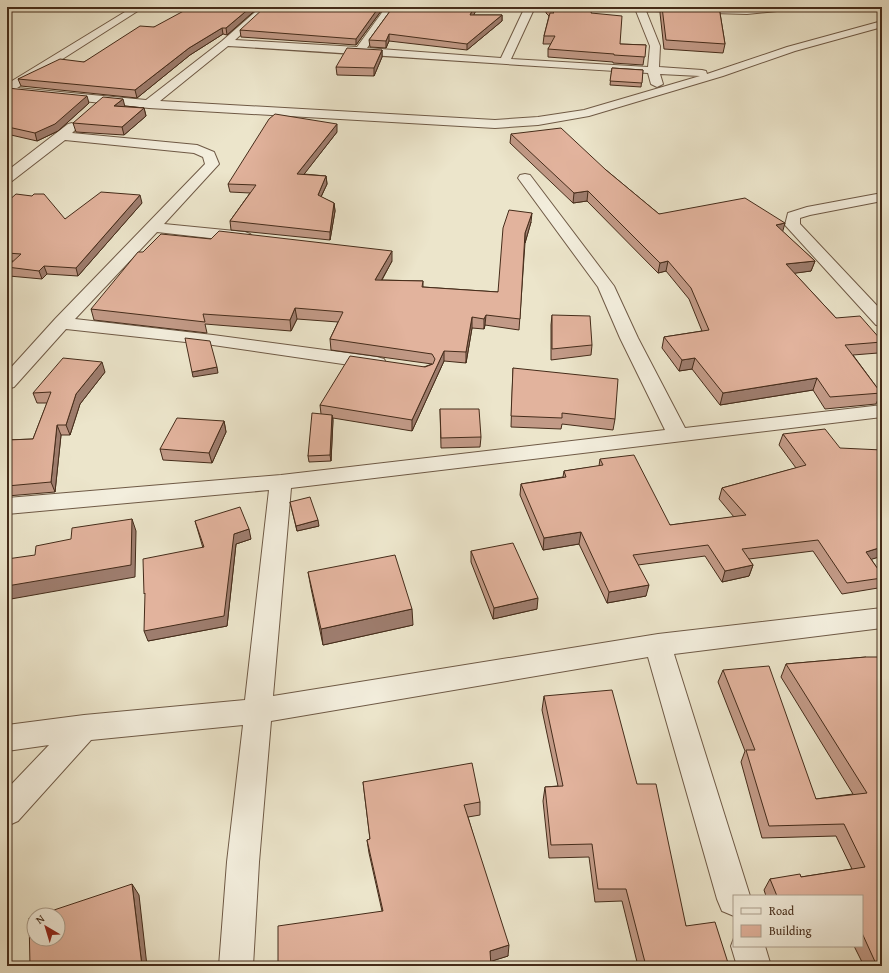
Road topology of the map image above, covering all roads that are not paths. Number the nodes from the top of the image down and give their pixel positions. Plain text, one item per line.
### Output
1 (139, 7) edge
2 (266, 7) edge
3 (391, 7) edge
4 (530, 7) edge
5 (608, 7) edge
6 (787, 7) edge
7 (640, 8) junction
8 (882, 24) edge
9 (226, 43) junction
10 (360, 50) junction
11 (504, 62) junction
12 (653, 70) junction
13 (719, 74) junction
14 (7, 89) edge
15 (659, 90) junction
16 (102, 100) junction
17 (149, 104) junction
18 (91, 109) edge
19 (80, 119) edge
20 (62, 136) junction
21 (7, 178) edge
22 (525, 178) dead end
23 (882, 198) edge
24 (153, 227) junction
25 (256, 238) edge
26 (882, 321) edge
27 (61, 323) junction
28 (395, 365) edge
29 (7, 383) edge
30 (882, 411) edge
31 (678, 435) junction
32 (281, 482) junction
33 (7, 506) edge
34 (882, 618) edge
35 (658, 645) junction
36 (258, 711) junction
37 (84, 728) junction
38 (7, 738) edge
39 (7, 810) edge
40 (733, 896) edge
41 (748, 947) edge
42 (236, 966) edge
43 (754, 966) edge

1 - 14 street
2 - 9 street
3 - 10 street
4 - 11 street
5 - 7 street
6 - 7 street
7 - 12 street
8 - 13 street
9 - 10 street
9 - 17 street
10 - 11 street
11 - 12 street
12 - 13 street
12 - 15 street
13 - 15 street
14 - 16 street
15 - 17 street
16 - 17 street
16 - 18 street
19 - 20 street
20 - 21 street
20 - 24 street
22 - 31 street
23 - 26 street
24 - 25 street
24 - 27 street
27 - 28 street
27 - 29 street
30 - 31 street
31 - 32 street
32 - 33 street
32 - 36 street
34 - 35 street
35 - 36 street
35 - 40 street
36 - 37 street
36 - 42 street
37 - 38 street
37 - 39 street
41 - 43 street

